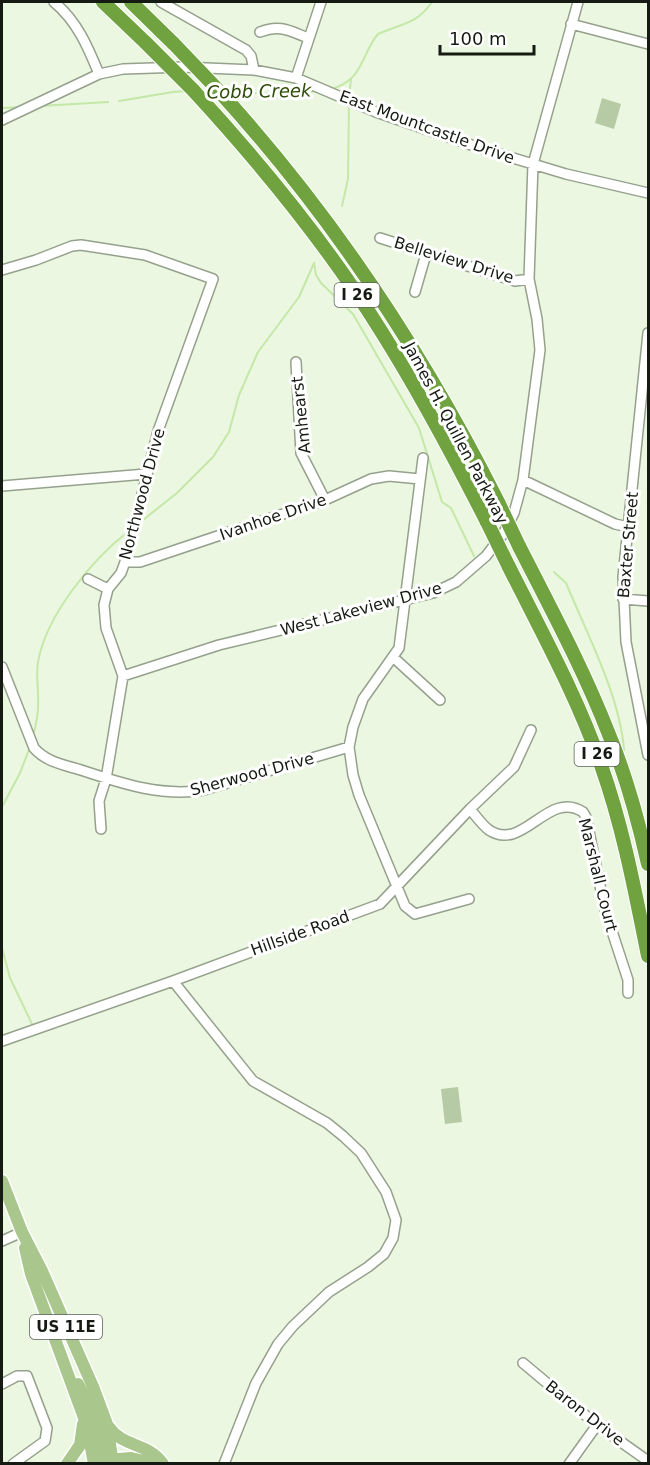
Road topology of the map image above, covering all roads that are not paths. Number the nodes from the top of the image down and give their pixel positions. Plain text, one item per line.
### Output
1 (54, 2) edge
2 (103, 2) edge
3 (131, 2) edge
4 (161, 2) edge
5 (321, 2) edge
6 (578, 2) edge
7 (571, 24) junction
8 (260, 32) dead end
9 (308, 38) junction
10 (648, 44) edge
11 (254, 70) junction
12 (99, 74) junction
13 (296, 78) junction
14 (2, 120) edge
15 (533, 164) junction
16 (648, 193) edge
17 (380, 238) dead end
18 (426, 254) junction
19 (2, 270) edge
20 (528, 279) junction
21 (415, 292) dead end
22 (648, 333) edge
23 (296, 362) dead end
24 (423, 458) dead end
25 (146, 474) junction
26 (420, 480) junction
27 (523, 480) junction
28 (2, 486) edge
29 (325, 500) junction
30 (628, 527) junction
31 (125, 562) junction
32 (88, 579) dead end
33 (108, 589) junction
34 (623, 599) junction
35 (404, 601) junction
36 (648, 601) edge
37 (393, 657) junction
38 (2, 668) edge
39 (123, 676) junction
40 (440, 700) dead end
41 (531, 730) dead end
42 (349, 747) junction
43 (648, 755) edge
44 (106, 779) junction
45 (470, 809) junction
46 (101, 829) dead end
47 (648, 864) edge
48 (397, 885) junction
49 (469, 899) dead end
50 (648, 956) edge
51 (173, 981) junction
52 (628, 993) dead end
53 (2, 1041) edge
54 (2, 1181) edge
55 (22, 1232) junction
56 (2, 1241) edge
57 (64, 1363) junction
58 (523, 1363) dead end
59 (2, 1384) edge
60 (84, 1420) junction
61 (107, 1424) junction
62 (597, 1425) junction
63 (648, 1461) edge
64 (102, 1462) edge
65 (13, 1464) edge
66 (67, 1464) edge
67 (156, 1464) edge
68 (163, 1464) edge
69 (224, 1464) edge
70 (568, 1464) edge

1 - 12 street
2 - 50 highway, James H. Quillen Parkway / I 26, bridge
3 - 47 highway, James H. Quillen Parkway / I 26, bridge
4 - 11 street
5 - 9 street
6 - 7 street
7 - 10 street
7 - 15 street
8 - 9 street
9 - 13 street
11 - 12 street, East Mountcastle Drive
11 - 13 street, East Mountcastle Drive
12 - 14 street, East Mountcastle Drive
13 - 15 street, East Mountcastle Drive
15 - 16 street, East Mountcastle Drive
15 - 20 street, West Lakeview Drive
17 - 18 street, Belleview Drive
18 - 20 street, Belleview Drive
18 - 21 street
19 - 25 street, Northwood Drive
20 - 27 street, West Lakeview Drive
22 - 30 street, Baxter Street
23 - 29 street, Amhearst
24 - 26 street
25 - 28 street
25 - 31 street, Northwood Drive
26 - 29 street, Ivanhoe Drive
26 - 35 street
27 - 30 street
27 - 35 street, West Lakeview Drive
29 - 31 street, Ivanhoe Drive
30 - 34 street, Baxter Street
31 - 33 street, Northwood Drive
32 - 33 street
33 - 39 street, Northwood Drive
34 - 36 street
34 - 43 street, Baxter Street
35 - 37 street
35 - 39 street, West Lakeview Drive
37 - 40 street
37 - 42 street
38 - 44 street, Sherwood Drive
39 - 44 street
41 - 45 street, Hillside Road
42 - 44 street, Sherwood Drive
42 - 48 street
44 - 46 street
45 - 48 street, Hillside Road
45 - 52 street, Marshall Court
48 - 49 street
48 - 51 street, Hillside Road
51 - 53 street, Hillside Road
51 - 69 street
54 - 55 main road, US 11E
55 - 56 street
55 - 57 main road, US 11E
55 - 61 main road, US 11E
57 - 60 main road, US 11E
57 - 64 main road
58 - 62 street, Baron Drive
59 - 65 street
60 - 64 main road, US 11E
60 - 66 main road
61 - 64 main road, US 11E
61 - 68 main road
62 - 63 street, Baron Drive
62 - 70 street
64 - 67 main road

